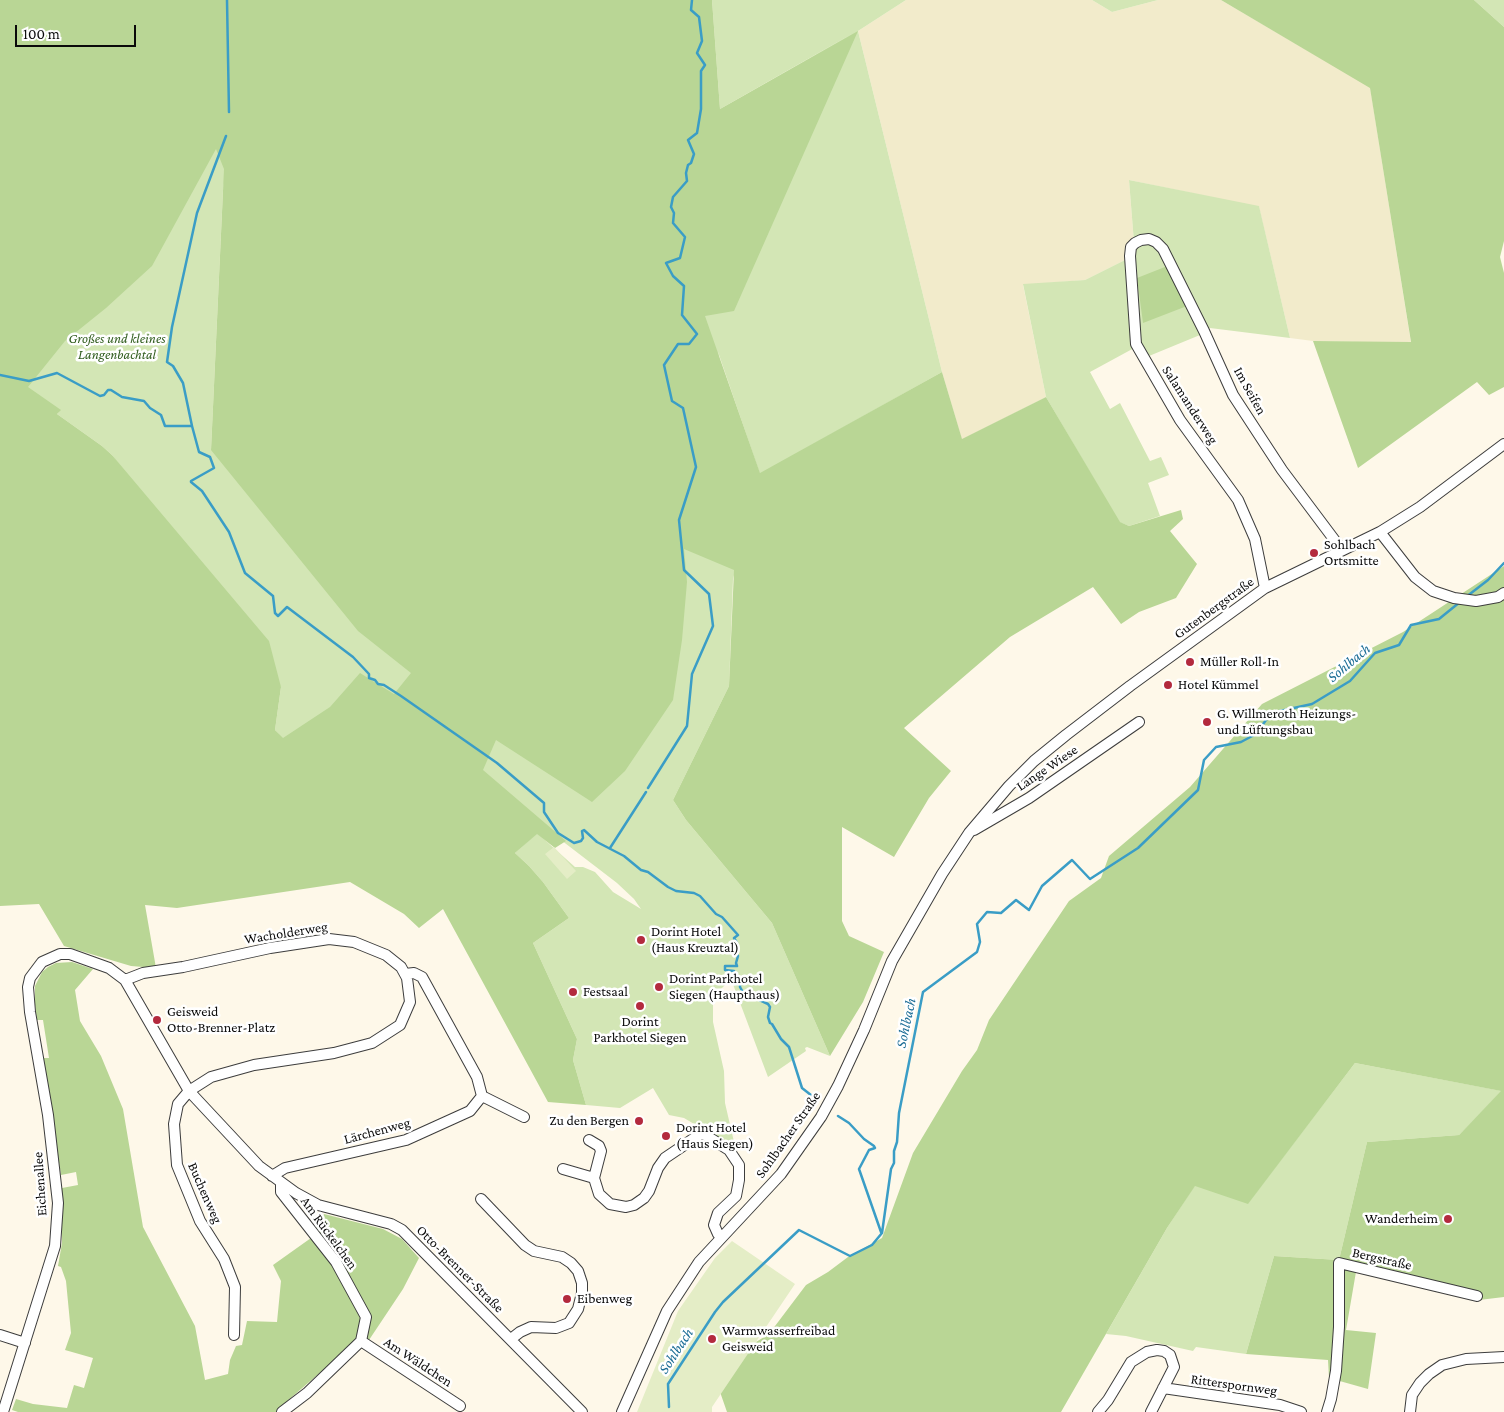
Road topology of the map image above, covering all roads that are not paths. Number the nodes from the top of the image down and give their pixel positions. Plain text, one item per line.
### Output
1 (1149, 240) joint
2 (1504, 444) edge
3 (1380, 532) junction
4 (1342, 550) junction
5 (1265, 588) junction
6 (1501, 595) edge
7 (1139, 722) dead end
8 (969, 833) junction
9 (406, 974) junction
10 (125, 980) junction
11 (189, 1091) junction
12 (482, 1096) junction
13 (524, 1117) dead end
14 (589, 1140) dead end
15 (563, 1169) dead end
16 (594, 1178) junction
17 (276, 1180) junction
18 (481, 1199) dead end
19 (722, 1237) junction
20 (1477, 1296) dead end
21 (0, 1335) edge
22 (234, 1335) dead end
23 (511, 1339) junction
24 (361, 1341) junction
25 (25, 1343) junction
26 (1504, 1356) edge
27 (1163, 1388) junction
28 (460, 1406) dead end
29 (4, 1412) edge
30 (282, 1412) edge
31 (582, 1412) edge
32 (622, 1412) edge
33 (1098, 1412) edge
34 (1151, 1412) edge
35 (1301, 1412) edge
36 (1327, 1412) edge
37 (1410, 1412) edge

1 - 4 street, Im Seifen
1 - 5 street, Salamanderweg
2 - 3 street, Gutenbergstraße
3 - 4 street, Gutenbergstraße
3 - 6 street
4 - 5 street, Gutenbergstraße
5 - 8 street, Gutenbergstraße
7 - 8 street, Lange Wiese
8 - 19 street, Sohlbacher Straße
9 - 10 street, Wacholderweg
9 - 11 street
9 - 12 street
10 - 11 street, Otto-Brenner-Straße
10 - 25 street, Eichenallee
11 - 17 street, Otto-Brenner-Straße
11 - 22 street, Buchenweg
12 - 13 street
12 - 17 street, Lärchenweg
14 - 16 street
15 - 16 street
16 - 19 street
17 - 23 street, Otto-Brenner-Straße
17 - 24 street, Am Rückelchen
18 - 23 street
19 - 32 street, Sohlbacher Straße
20 - 36 street, Bergstraße
21 - 25 street
23 - 31 street, Otto-Brenner-Straße
24 - 28 street, Am Wäldchen
24 - 30 street
25 - 29 street, Eichenallee
26 - 37 street
27 - 33 street
27 - 34 street
27 - 35 street, Ritterspornweg

